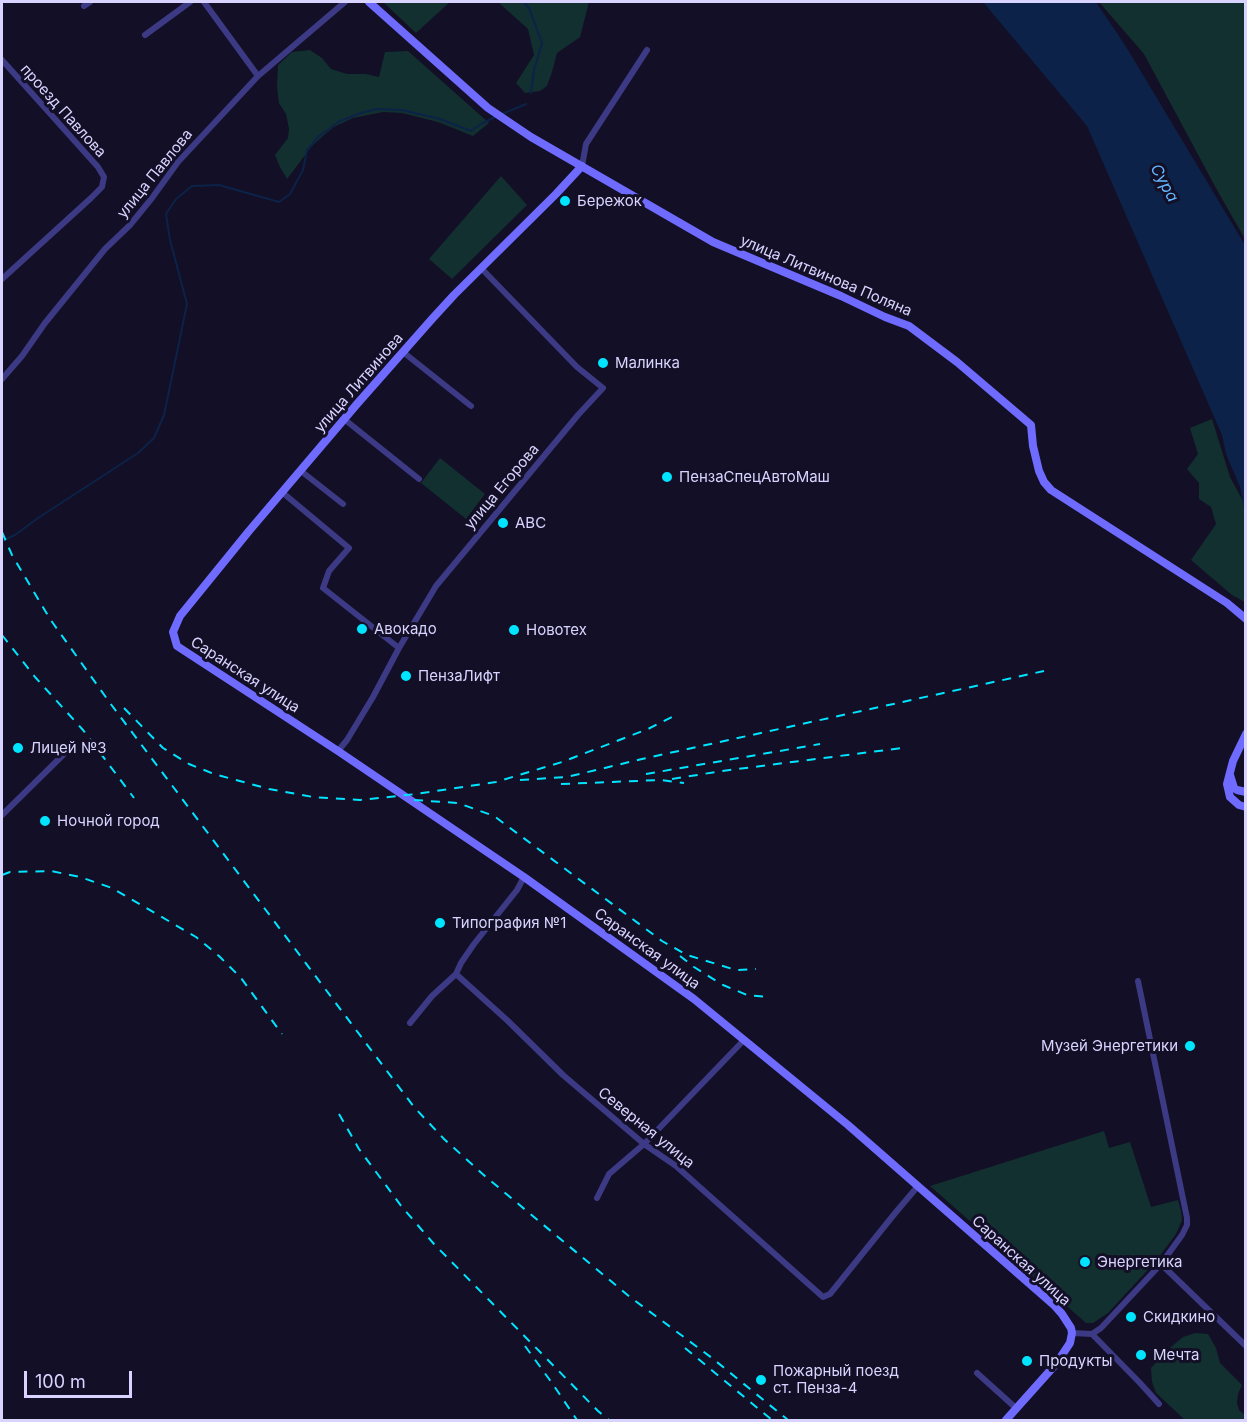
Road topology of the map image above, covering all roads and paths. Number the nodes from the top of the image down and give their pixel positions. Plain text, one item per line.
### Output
1 (90, 2) edge
2 (190, 2) edge
3 (204, 2) edge
4 (345, 2) edge
5 (369, 2) edge
6 (84, 6) dead end
7 (145, 35) dead end
8 (647, 50) dead end
9 (2, 60) edge
10 (258, 76) junction
11 (582, 166) junction
12 (481, 268) junction
13 (2, 279) edge
14 (403, 352) junction
15 (2, 379) edge
16 (471, 406) dead end
17 (344, 419) junction
18 (301, 471) junction
19 (419, 479) dead end
20 (283, 493) junction
21 (343, 504) dead end
22 (1245, 619) edge
23 (173, 632) joint
24 (399, 648) junction
25 (1245, 734) edge
26 (67, 751) dead end
27 (338, 751) junction
28 (1229, 771) junction
29 (1245, 792) edge
30 (1245, 807) edge
31 (2, 816) edge
32 (525, 878) junction
33 (456, 974) junction
34 (1138, 981) dead end
35 (410, 1023) dead end
36 (744, 1040) junction
37 (644, 1144) junction
38 (918, 1186) junction
39 (597, 1198) dead end
40 (1161, 1264) junction
41 (1072, 1333) junction
42 (1092, 1334) junction
43 (1245, 1346) edge
44 (977, 1373) dead end
45 (1159, 1404) dead end
46 (1017, 1409) junction
47 (1006, 1420) edge

1 - 6 street
2 - 7 street
3 - 10 street
4 - 10 street, улица Павлова
5 - 11 main road, улица Литвинова Поляна
8 - 11 street
9 - 13 street, проезд Павлова
10 - 15 street, улица Павлова
11 - 12 main road, улица Литвинова
11 - 22 main road, улица Литвинова Поляна
12 - 14 main road, улица Литвинова
12 - 24 street, улица Егорова
14 - 16 street
14 - 17 main road, улица Литвинова
17 - 18 main road, улица Литвинова
17 - 19 street
18 - 20 main road, улица Литвинова
18 - 21 street
20 - 23 main road, улица Литвинова
20 - 24 street
23 - 27 main road, Саранская улица
24 - 27 street, улица Егорова
25 - 28 main road
26 - 31 street
27 - 32 main road, Саранская улица
28 - 29 main road
28 - 30 main road
32 - 33 street
32 - 36 main road, Саранская улица
33 - 35 street
33 - 37 street, Северная улица
34 - 40 street
36 - 37 street
36 - 38 main road, Саранская улица
37 - 38 street, Северная улица
37 - 39 street
38 - 41 main road, Саранская улица
40 - 42 street
40 - 43 street
41 - 42 street
41 - 46 main road
42 - 45 street
44 - 46 street
46 - 47 main road

